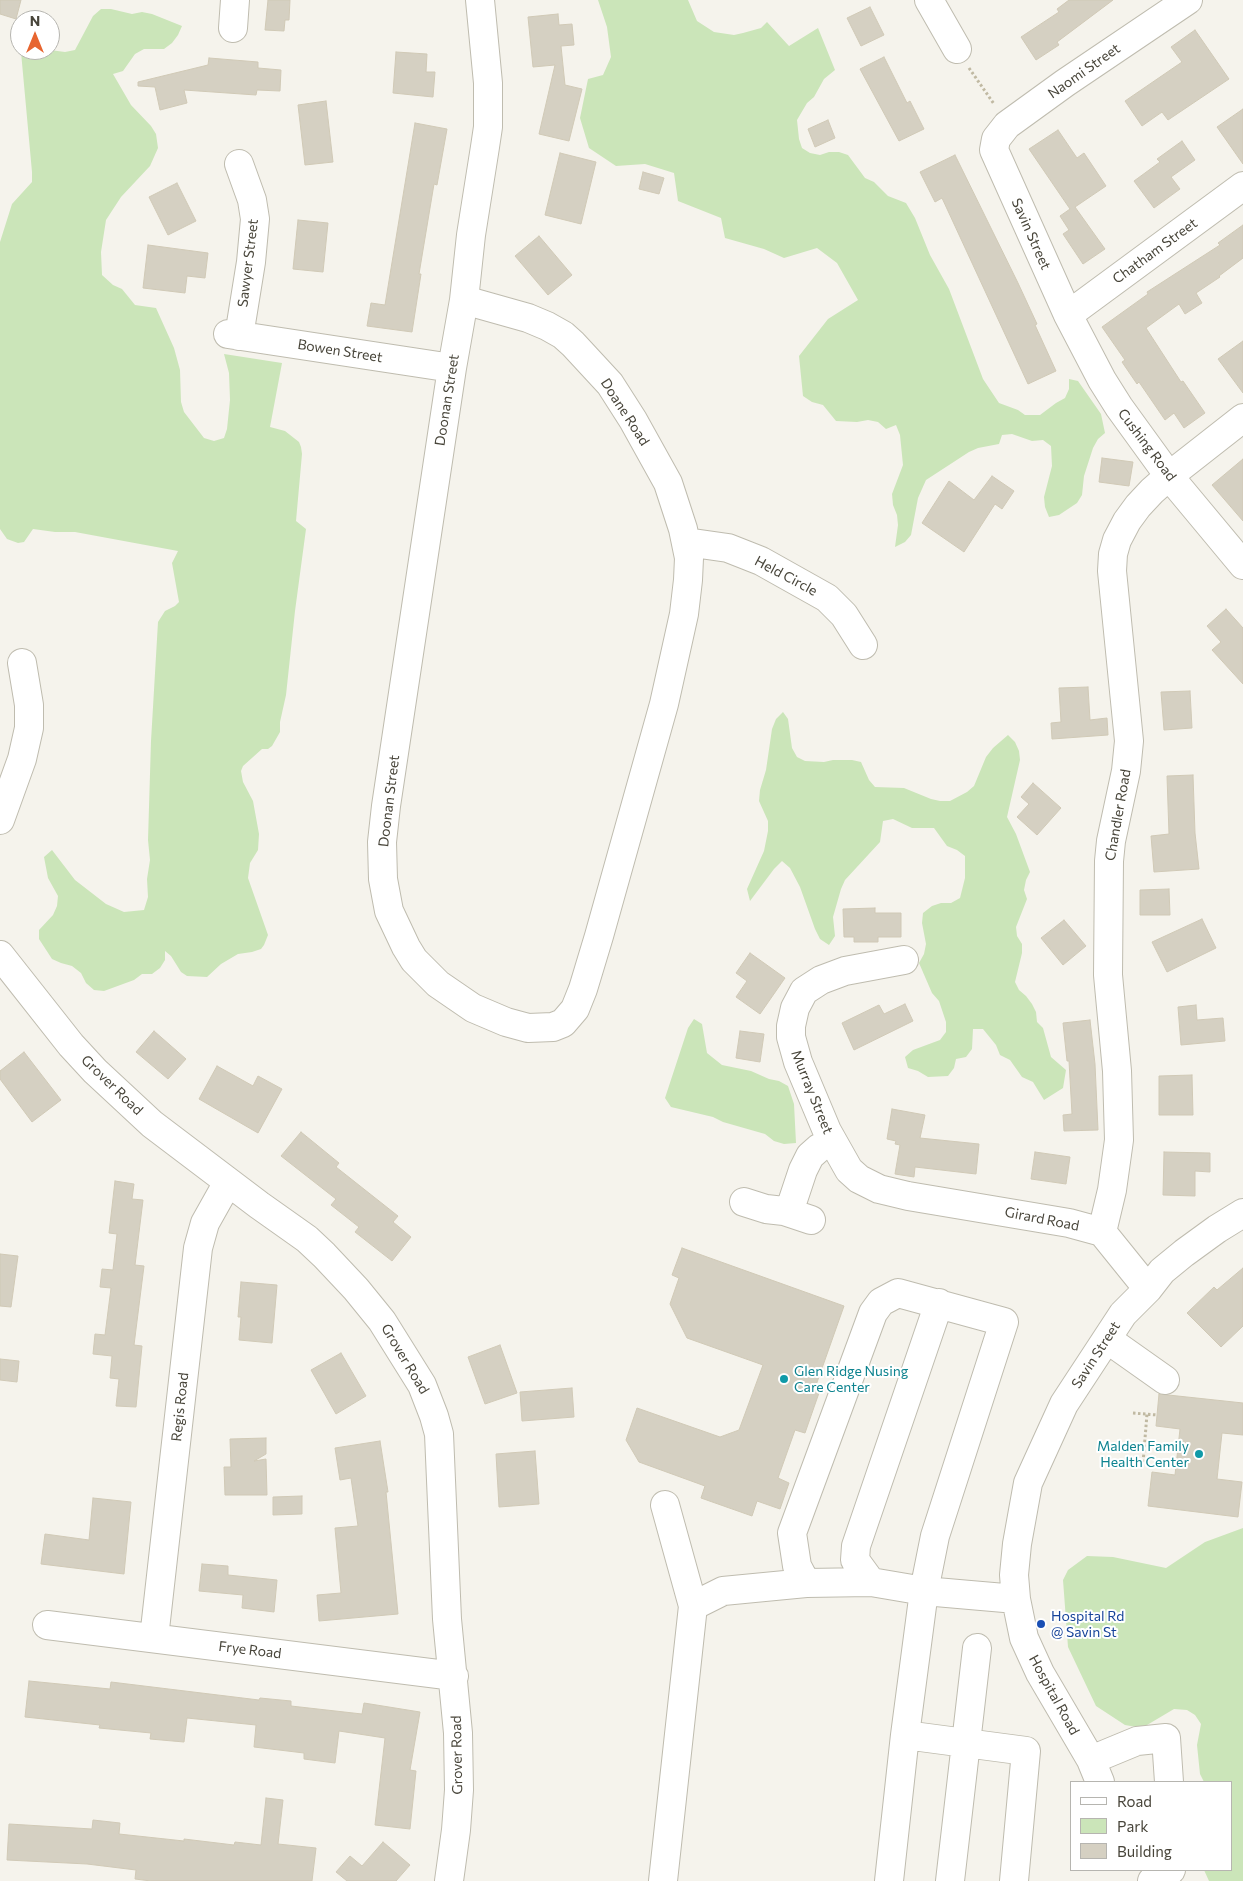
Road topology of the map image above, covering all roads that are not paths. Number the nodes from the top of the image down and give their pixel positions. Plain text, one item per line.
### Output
1 (235, 0) edge
2 (480, 0) edge
3 (929, 0) edge
4 (1188, 0) edge
5 (233, 28) dead end
6 (957, 49) road end
7 (995, 153) joint
8 (239, 164) dead end
9 (1243, 186) edge
10 (464, 300) junction
11 (1068, 315) junction
12 (233, 335) joint
13 (452, 368) junction
14 (1243, 418) edge
15 (1169, 476) junction
16 (686, 542) junction
17 (1243, 565) edge
18 (863, 645) dead end
19 (22, 663) dead end
20 (0, 820) edge
21 (0, 955) edge
22 (904, 960) dead end
23 (833, 1142) junction
24 (228, 1182) junction
25 (908, 1196) joint
26 (744, 1202) dead end
27 (1243, 1213) edge
28 (1102, 1232) junction
29 (1148, 1289) junction
30 (939, 1303) junction
31 (1106, 1339) junction
32 (1165, 1380) dead end
33 (665, 1505) dead end
34 (1017, 1544) joint
35 (871, 1582) junction
36 (806, 1583) junction
37 (924, 1591) junction
38 (1016, 1599) junction
39 (693, 1606) junction
40 (47, 1625) dead end
41 (154, 1638) junction
42 (977, 1648) dead end
43 (454, 1676) junction
44 (905, 1735) junction
45 (966, 1743) junction
46 (1096, 1771) edge
47 (1169, 1781) edge
48 (1169, 1871) edge
49 (449, 1881) edge
50 (663, 1881) edge
51 (889, 1881) edge
52 (950, 1881) edge
53 (1014, 1881) edge
54 (1152, 1881) edge

1 - 5 street
2 - 10 street, Doonan Street
3 - 6 street
4 - 7 street, Naomi Street
7 - 11 street, Savin Street
8 - 12 street, Sawyer Street
9 - 11 street, Chatham Street
10 - 13 street, Doonan Street
10 - 16 street, Doane Road
11 - 15 street, Cushing Road
12 - 13 street, Bowen Street
13 - 16 street, Doonan Street
14 - 15 street, Chandler Road
15 - 17 street, Cushing Road
15 - 28 street, Chandler Road
16 - 18 street, Held Circle
19 - 20 street
21 - 24 street, Grover Road
22 - 23 street, Murray Street
23 - 25 street, Murray Street
23 - 26 street
24 - 41 street, Regis Road
24 - 43 street, Grover Road
25 - 28 street, Girard Road
27 - 29 street, Savin Street
28 - 29 street
29 - 31 street, Savin Street
30 - 35 street
30 - 36 street
30 - 37 street
31 - 32 street
31 - 34 street, Savin Street
33 - 39 street
34 - 38 street, Hospital Road
35 - 36 street
35 - 37 street
36 - 39 street
37 - 38 street
37 - 44 street
38 - 46 street, Hospital Road
39 - 50 street
40 - 41 street, Frye Road
41 - 43 street, Frye Road
42 - 45 street
43 - 49 street, Grover Road
44 - 45 street
44 - 51 street
45 - 52 street
45 - 53 street
46 - 47 street
48 - 54 street

